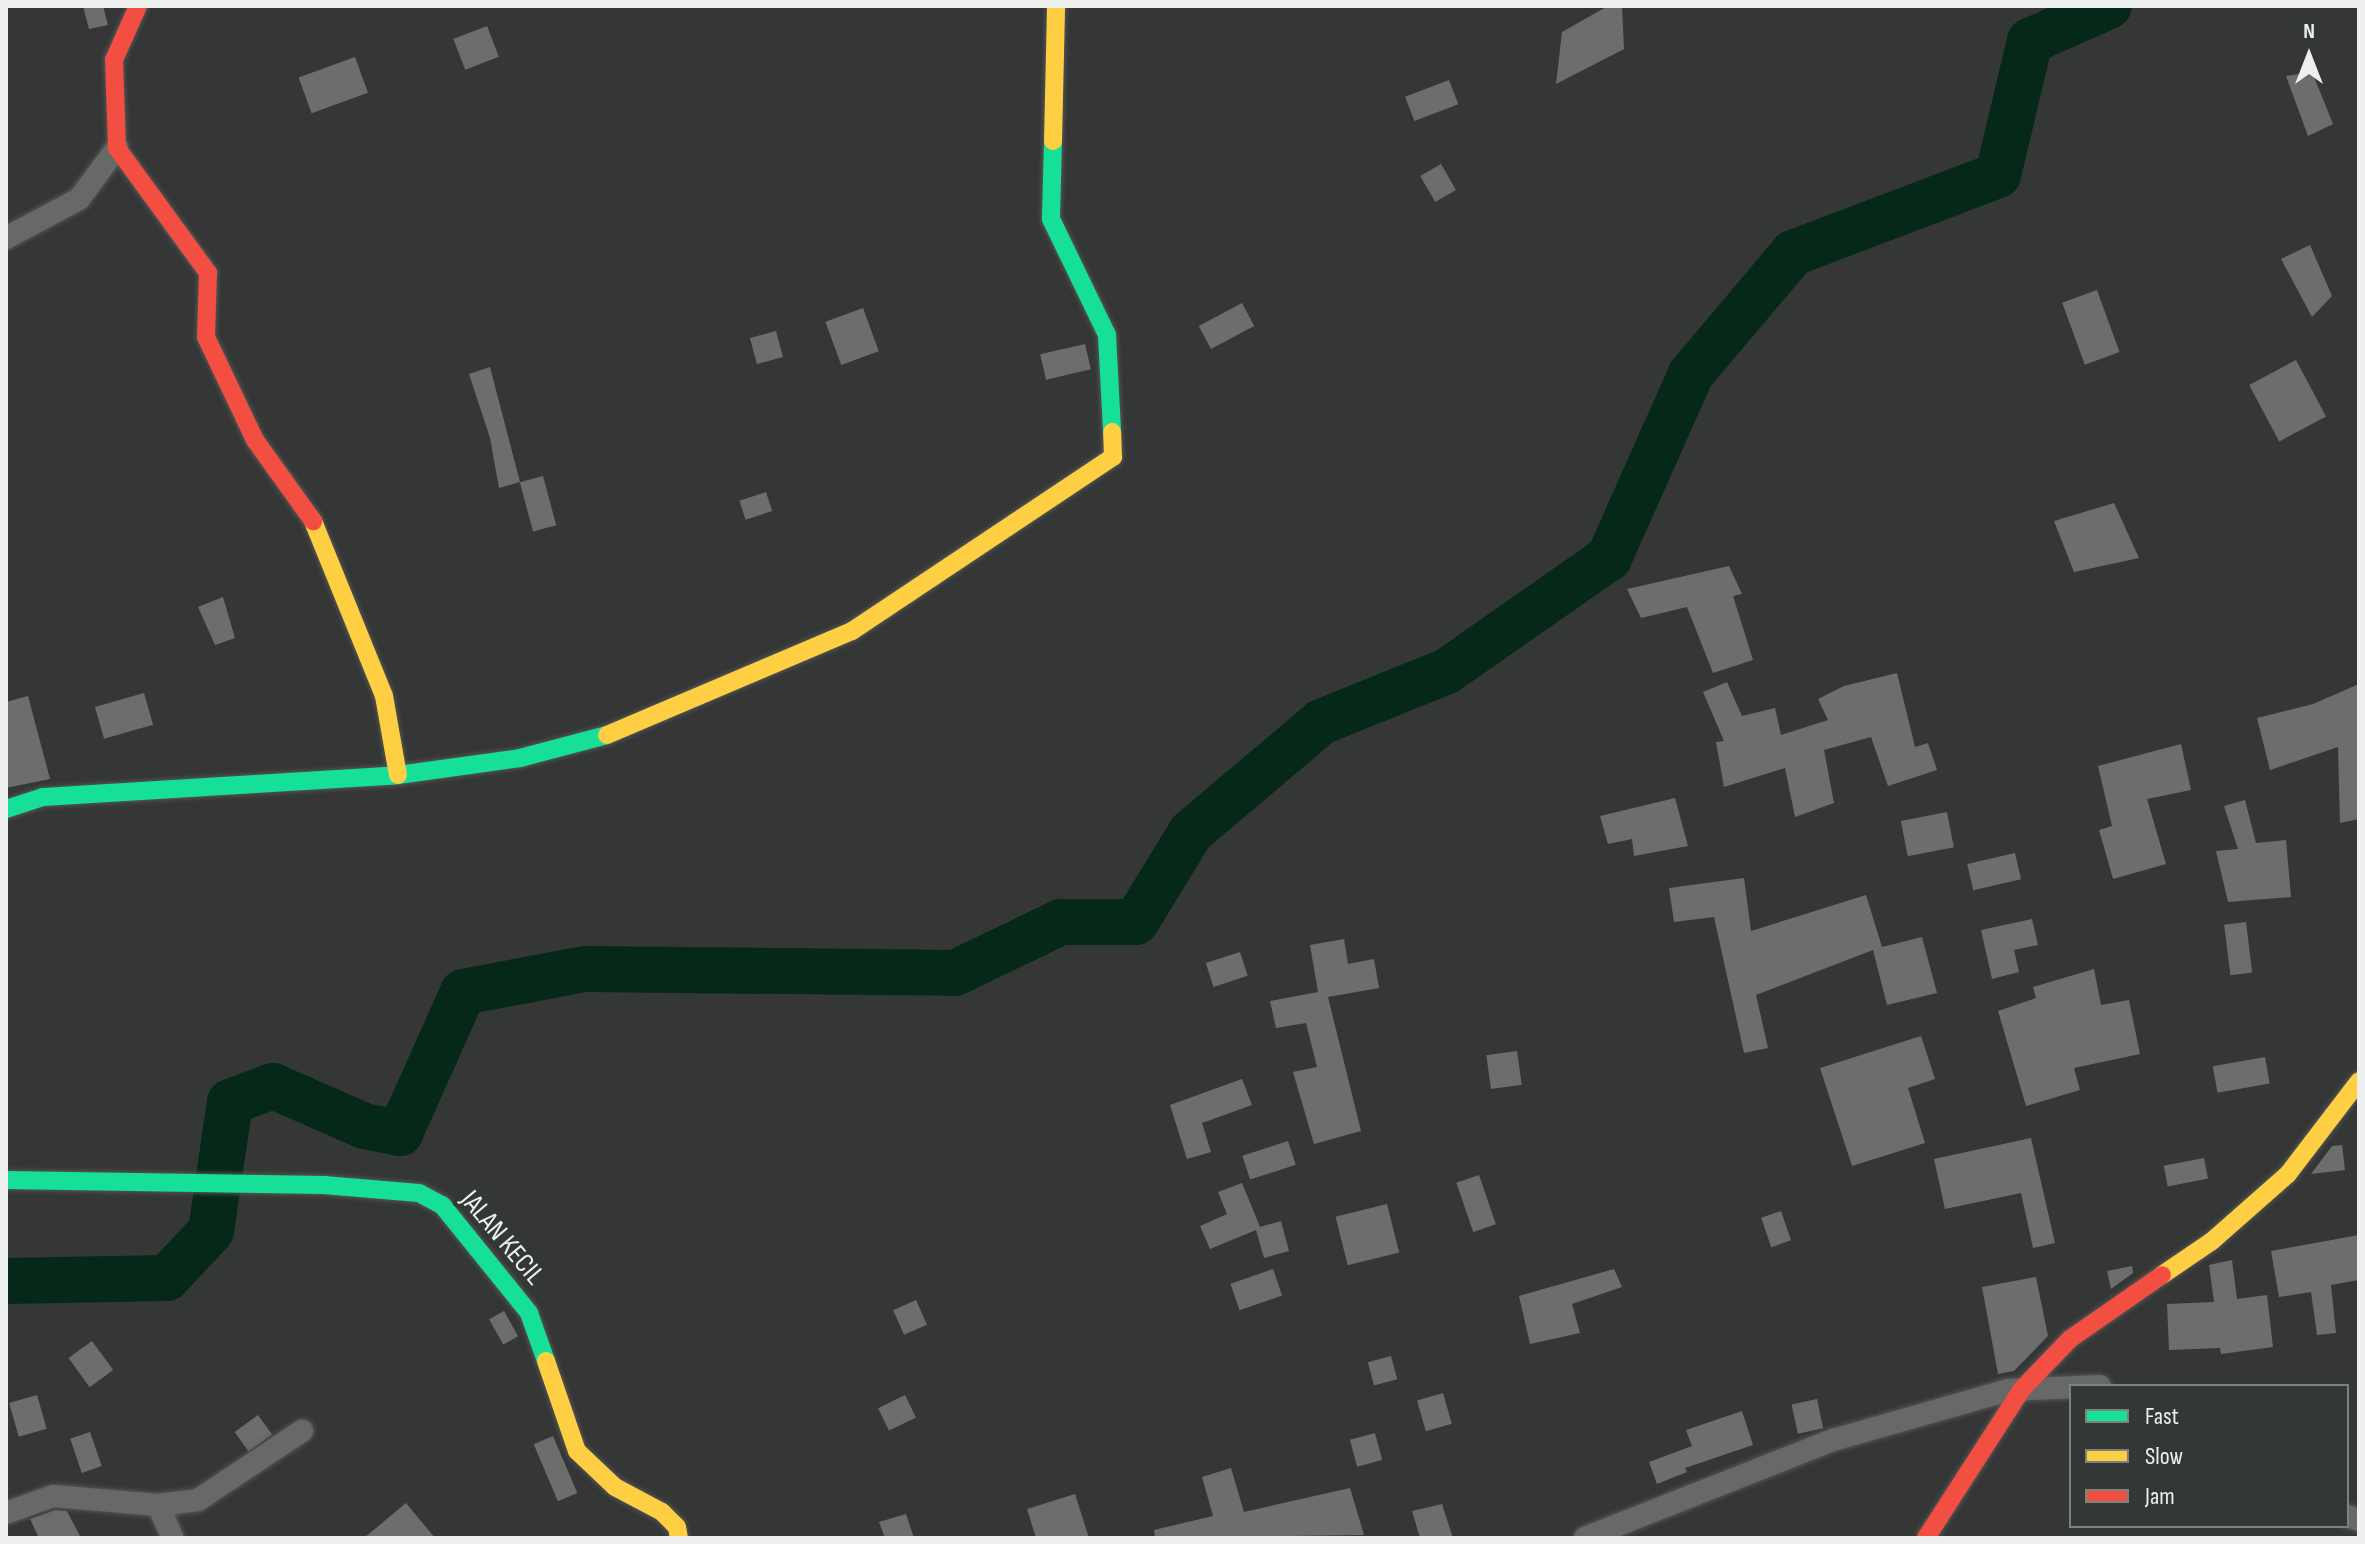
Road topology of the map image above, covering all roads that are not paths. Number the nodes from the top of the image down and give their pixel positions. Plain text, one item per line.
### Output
1 (138, 6) edge
2 (1056, 6) edge
3 (117, 148) junction
4 (6, 238) edge
5 (398, 775) junction
6 (6, 809) edge
7 (2359, 1081) edge
8 (6, 1180) edge
9 (2069, 1387) edge
10 (2022, 1389) junction
11 (302, 1431) dead end
12 (158, 1505) junction
13 (6, 1513) edge
14 (173, 1538) edge
15 (679, 1538) edge
16 (1585, 1538) edge
17 (1926, 1538) edge

1 - 3 street
2 - 5 street
3 - 4 street
3 - 5 street
5 - 6 street
7 - 10 street
8 - 15 street, JALAN KECIL
9 - 10 street
10 - 16 street
10 - 17 street
11 - 12 street
12 - 13 street
12 - 14 street

